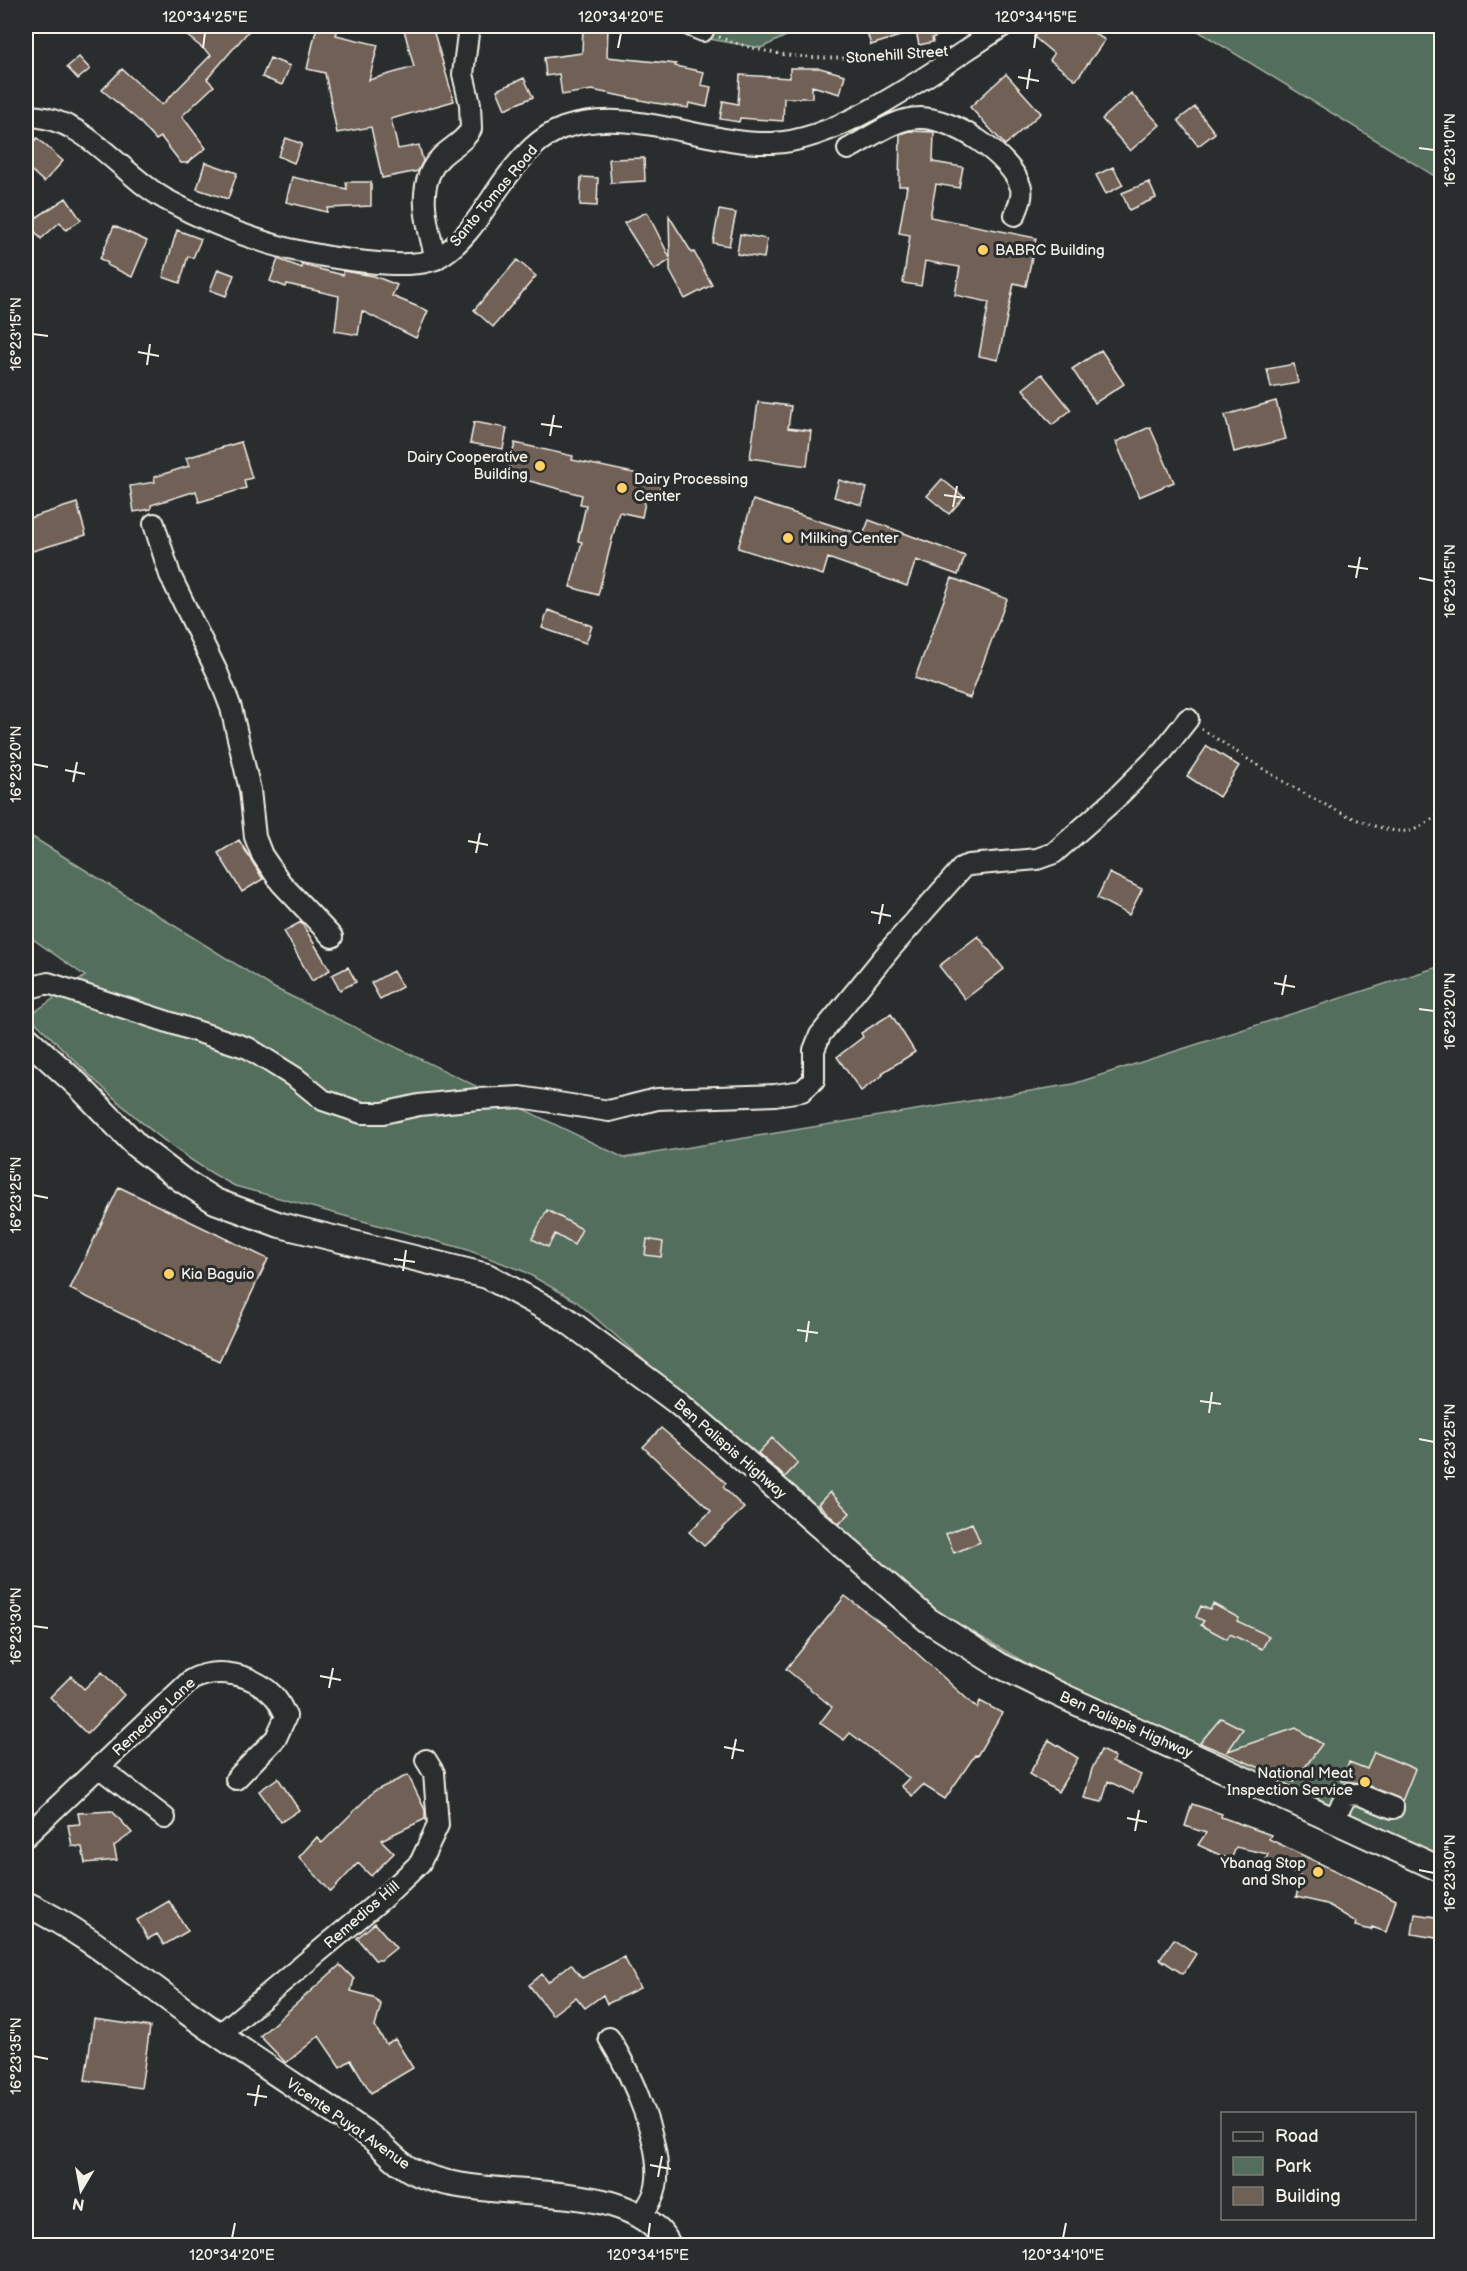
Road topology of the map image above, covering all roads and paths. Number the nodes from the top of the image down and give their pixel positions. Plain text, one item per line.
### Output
1 (469, 26) edge
2 (1003, 26) edge
3 (697, 28) edge
4 (964, 51) junction
5 (26, 116) edge
6 (848, 149) dead end
7 (1015, 215) dead end
8 (436, 259) junction
9 (154, 524) dead end
10 (1188, 719) joint
11 (1442, 813) edge
12 (332, 937) dead end
13 (26, 989) edge
14 (26, 1038) edge
15 (426, 1760) dead end
16 (100, 1768) junction
17 (236, 1779) dead end
18 (1393, 1808) dead end
19 (165, 1818) dead end
20 (1333, 1820) junction
21 (26, 1836) edge
22 (1442, 1870) edge
23 (26, 1904) edge
24 (219, 2035) junction
25 (609, 2038) dead end
26 (641, 2216) junction
27 (669, 2246) edge

1 - 8 street
2 - 4 street, Santo Tomas Road
3 - 4 path, Stonehill Street
4 - 8 street, Santo Tomas Road
5 - 8 street, Santo Tomas Road
6 - 7 street
9 - 12 street
10 - 11 path
10 - 13 street
14 - 20 main road, Ben Palispis Highway
15 - 24 street, Remedios Hill
16 - 17 street, Remedios Lane
16 - 19 street
16 - 21 street, Remedios Lane
18 - 20 street
20 - 22 main road, Ben Palispis Highway
23 - 24 main road, Vicente Puyat Avenue
24 - 26 main road, Vicente Puyat Avenue
25 - 26 street
26 - 27 main road, Vicente Puyat Avenue

